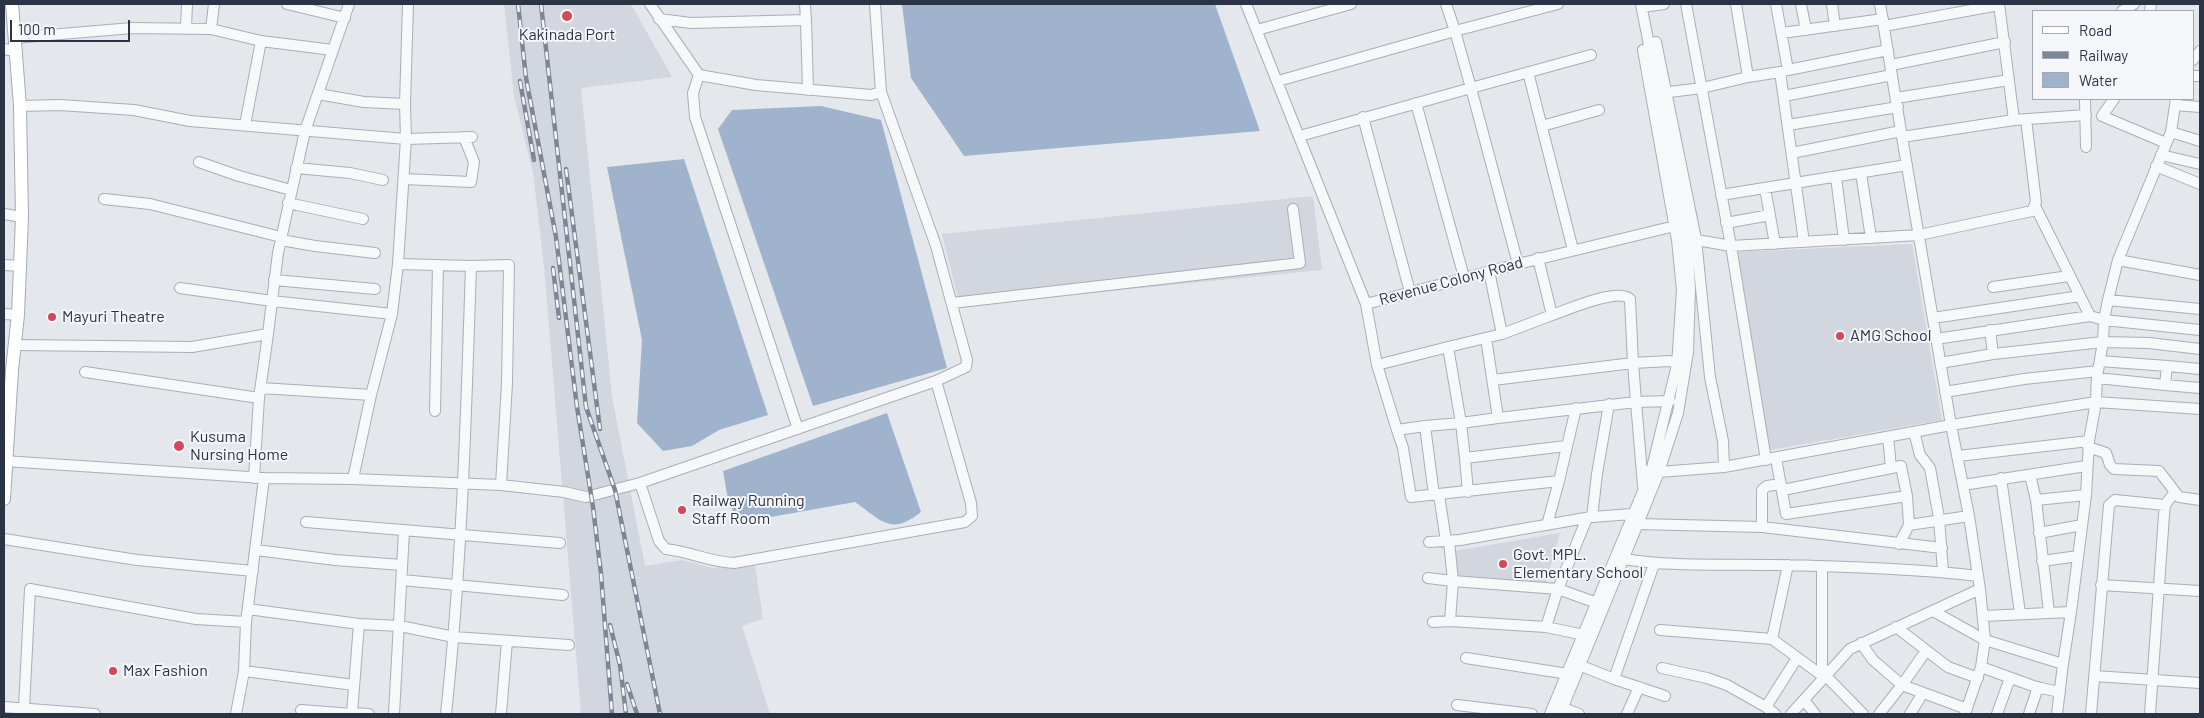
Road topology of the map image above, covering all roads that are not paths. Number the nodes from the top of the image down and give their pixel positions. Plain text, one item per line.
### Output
1 (12, 4) edge
2 (187, 4) edge
3 (214, 4) edge
4 (287, 4) edge
5 (349, 4) edge
6 (408, 4) edge
7 (650, 4) edge
8 (805, 4) edge
9 (875, 4) edge
10 (1246, 4) edge
11 (1351, 4) edge
12 (1446, 4) edge
13 (1558, 4) edge
14 (1664, 4) edge
15 (1686, 4) edge
16 (1736, 4) edge
17 (1776, 4) edge
18 (1801, 4) edge
19 (1832, 4) edge
20 (1880, 4) edge
21 (1999, 4) edge
22 (1643, 5) edge
23 (345, 18) junction
24 (659, 19) junction
25 (806, 20) junction
26 (1884, 23) junction
27 (1835, 26) junction
28 (186, 28) junction
29 (211, 29) junction
30 (1257, 30) junction
31 (1806, 30) junction
32 (1455, 31) junction
33 (1782, 33) junction
34 (261, 41) junction
35 (2004, 42) junction
36 (11, 46) edge
37 (334, 50) junction
38 (1888, 50) junction
39 (1591, 55) dead end
40 (1892, 70) junction
41 (1784, 71) junction
42 (1528, 72) junction
43 (699, 75) junction
44 (1748, 78) junction
45 (1278, 80) junction
46 (2009, 80) junction
47 (1471, 88) junction
48 (1702, 88) junction
49 (808, 90) junction
50 (881, 92) junction
51 (1658, 93) junction
52 (318, 94) junction
53 (1784, 96) junction
54 (2084, 100) edge
55 (2113, 100) edge
56 (1897, 102) junction
57 (2176, 102) edge
58 (1416, 103) junction
59 (405, 104) junction
60 (20, 106) junction
61 (2200, 107) edge
62 (1599, 110) dead end
63 (2086, 115) junction
64 (1363, 117) junction
65 (2026, 119) junction
66 (2014, 120) junction
67 (245, 125) junction
68 (1788, 125) junction
69 (1542, 126) junction
70 (305, 131) junction
71 (2171, 132) junction
72 (1902, 134) junction
73 (1300, 136) junction
74 (406, 139) junction
75 (2200, 141) edge
76 (2166, 144) junction
77 (2086, 147) dead end
78 (1792, 152) junction
79 (2161, 155) junction
80 (199, 162) dead end
81 (2200, 164) edge
82 (1907, 165) junction
83 (2156, 166) junction
84 (296, 168) junction
85 (1861, 173) junction
86 (1836, 177) junction
87 (404, 179) junction
88 (383, 180) dead end
89 (1796, 183) junction
90 (2200, 184) edge
91 (1765, 188) junction
92 (291, 190) junction
93 (1721, 195) junction
94 (104, 199) dead end
95 (288, 203) junction
96 (2035, 206) junction
97 (1293, 209) dead end
98 (4, 214) edge
99 (1770, 216) junction
100 (22, 217) junction
101 (363, 218) dead end
102 (1726, 223) junction
103 (1675, 226) junction
104 (1919, 235) junction
105 (1871, 238) junction
106 (281, 239) junction
107 (1687, 239) junction
108 (1844, 240) junction
109 (1804, 242) junction
110 (1775, 244) junction
111 (1731, 246) junction
112 (1573, 250) junction
113 (375, 253) dead end
114 (1538, 258) junction
115 (2118, 260) junction
116 (398, 264) junction
117 (1518, 264) junction
118 (4, 265) edge
119 (438, 265) junction
120 (20, 266) junction
121 (471, 266) junction
122 (1489, 271) junction
123 (2200, 275) edge
124 (2070, 276) junction
125 (1464, 278) junction
126 (274, 280) junction
127 (1993, 287) dead end
128 (180, 288) dead end
129 (375, 288) dead end
130 (1410, 292) junction
131 (2080, 296) junction
132 (2108, 300) junction
133 (272, 301) junction
134 (952, 303) junction
135 (1366, 304) junction
136 (2200, 309) edge
137 (4, 314) edge
138 (392, 314) junction
139 (18, 315) junction
140 (1552, 315) junction
141 (2090, 316) junction
142 (1933, 318) junction
143 (2104, 320) junction
144 (1990, 330) junction
145 (2200, 330) edge
146 (268, 334) junction
147 (1502, 334) junction
148 (1486, 338) junction
149 (1936, 339) junction
150 (2103, 342) junction
151 (15, 345) junction
152 (1448, 347) junction
153 (2200, 349) edge
154 (1993, 354) junction
155 (1677, 362) junction
156 (1633, 363) junction
157 (1940, 363) junction
158 (1377, 365) junction
159 (2167, 366) junction
160 (2200, 369) edge
161 (8, 370) edge
162 (2098, 370) junction
163 (85, 372) dead end
164 (1493, 380) junction
165 (936, 381) junction
166 (2165, 384) junction
167 (2200, 388) edge
168 (1945, 392) junction
169 (260, 393) junction
170 (371, 395) junction
171 (1670, 401) junction
172 (1636, 402) junction
173 (2096, 402) junction
174 (1610, 404) junction
175 (1576, 408) junction
176 (2200, 409) edge
177 (435, 411) dead end
178 (1498, 418) junction
179 (1462, 423) junction
180 (1951, 425) junction
181 (1425, 426) junction
182 (798, 430) junction
183 (1396, 430) junction
184 (1914, 432) junction
185 (1888, 437) junction
186 (2089, 444) junction
187 (1566, 446) junction
188 (1958, 456) junction
189 (1465, 458) junction
190 (1771, 459) junction
191 (5, 461) edge
192 (2086, 466) junction
193 (1724, 467) junction
194 (1891, 467) junction
195 (1655, 470) junction
196 (2030, 475) junction
197 (259, 478) junction
198 (2001, 478) junction
199 (353, 479) junction
200 (1559, 481) junction
201 (640, 483) junction
202 (464, 484) junction
203 (501, 485) junction
204 (1963, 485) junction
205 (1644, 487) junction
206 (1782, 487) junction
207 (1468, 492) junction
208 (2174, 493) junction
209 (1437, 495) junction
210 (2086, 495) junction
211 (1907, 496) junction
212 (4, 499) edge
213 (2036, 500) junction
214 (2200, 500) edge
215 (2165, 505) junction
216 (1632, 514) junction
217 (1786, 514) junction
218 (1969, 516) junction
219 (1589, 517) junction
220 (1939, 521) junction
221 (306, 522) dead end
222 (1638, 524) junction
223 (1548, 525) junction
224 (1909, 525) junction
225 (2082, 525) junction
226 (1762, 527) junction
227 (404, 531) junction
228 (1787, 531) junction
229 (2039, 533) junction
230 (461, 536) junction
231 (4, 539) edge
232 (1447, 541) junction
233 (1429, 542) dead end
234 (560, 543) dead end
235 (1899, 544) junction
236 (1942, 548) junction
237 (256, 550) junction
238 (2078, 556) junction
239 (1624, 559) junction
240 (2042, 561) junction
241 (1654, 564) junction
242 (402, 565) junction
243 (1788, 565) junction
244 (1822, 567) junction
245 (253, 571) junction
246 (1943, 572) junction
247 (1978, 576) junction
248 (1428, 578) dead end
249 (402, 580) junction
250 (1453, 580) junction
251 (2101, 585) junction
252 (457, 586) junction
253 (1558, 589) junction
254 (1980, 589) junction
255 (2158, 589) junction
256 (2200, 591) edge
257 (563, 595) dead end
258 (1596, 602) junction
259 (248, 609) junction
260 (1933, 611) junction
261 (2049, 612) junction
262 (2071, 612) junction
263 (2020, 613) junction
264 (1983, 616) junction
265 (1450, 621) junction
266 (246, 622) junction
267 (1433, 622) dead end
268 (359, 624) junction
269 (400, 626) junction
270 (1546, 627) junction
271 (1896, 627) junction
272 (1660, 630) dead end
273 (1584, 635) junction
274 (454, 637) junction
275 (1772, 639) junction
276 (1985, 640) junction
277 (507, 641) junction
278 (1861, 643) junction
279 (569, 645) dead end
280 (1926, 651) junction
281 (1466, 658) dead end
282 (1797, 658) junction
283 (2063, 664) junction
284 (1579, 665) junction
285 (1662, 668) dead end
286 (1981, 668) junction
287 (244, 671) junction
288 (1568, 674) junction
289 (2094, 676) junction
290 (1825, 677) junction
291 (1978, 678) junction
292 (2010, 678) junction
293 (1614, 679) junction
294 (2152, 679) junction
295 (2200, 683) edge
296 (354, 685) junction
297 (1902, 685) junction
298 (1639, 687) junction
299 (2038, 687) junction
300 (2060, 692) junction
301 (1923, 693) junction
302 (1664, 696) dead end
303 (1804, 700) junction
304 (1457, 705) dead end
305 (4, 707) edge
306 (1766, 707) junction
307 (24, 708) junction
308 (301, 710) dead end
309 (1557, 710) edge
310 (1966, 712) edge
311 (95, 714) edge
312 (236, 714) edge
313 (352, 714) edge
314 (369, 714) edge
315 (394, 714) edge
316 (446, 714) edge
317 (501, 714) edge
318 (1532, 714) edge
319 (1578, 714) edge
320 (1627, 714) edge
321 (1775, 714) edge
322 (1791, 714) edge
323 (1815, 714) edge
324 (1863, 714) edge
325 (1879, 714) edge
326 (1910, 714) edge
327 (1997, 714) edge
328 (2029, 714) edge
329 (2057, 714) edge
330 (2091, 714) edge
331 (2150, 714) edge

1 - 36 main road
2 - 28 street
3 - 29 street
4 - 23 street
5 - 23 street
6 - 59 street
7 - 24 street
8 - 25 street
9 - 50 street
10 - 30 street, Revenue Colony Road
11 - 30 street
12 - 32 street
13 - 32 street
14 - 22 street
15 - 48 street
16 - 44 street
17 - 33 street
18 - 31 street
19 - 27 street
20 - 26 street
21 - 26 street
21 - 35 street
22 - 51 street
23 - 37 street
24 - 25 street
24 - 43 street
25 - 49 street
26 - 27 street
26 - 38 street
27 - 31 street
28 - 29 street
28 - 36 street
29 - 34 street
30 - 45 street, Revenue Colony Road
31 - 33 street
32 - 45 street
32 - 47 street
33 - 41 street
34 - 37 street
34 - 67 street
35 - 40 street
35 - 46 street
36 - 60 main road
37 - 52 street
38 - 40 street
38 - 41 street
39 - 42 street
40 - 53 street
40 - 56 street
41 - 44 street
41 - 53 street
42 - 47 street
42 - 69 street
43 - 49 street
43 - 182 street
44 - 48 street
45 - 73 street, Revenue Colony Road
46 - 56 street
46 - 66 street
47 - 58 street
47 - 117 street
48 - 51 street
48 - 93 street
49 - 50 street
50 - 134 street
51 - 103 street
51 - 107 street
52 - 59 street
52 - 70 street
53 - 68 street
54 - 63 street
55 - 76 street
56 - 68 street
56 - 72 street
57 - 61 street
57 - 71 street
58 - 64 street
58 - 125 street
59 - 74 street
60 - 67 street
60 - 100 main road
62 - 69 street
63 - 65 street
63 - 77 street
64 - 73 street
64 - 130 street
65 - 66 street
65 - 96 street
66 - 72 street
67 - 70 street
68 - 78 street
69 - 112 street
70 - 74 street
70 - 84 street
71 - 75 street
71 - 76 street
72 - 78 street
72 - 82 street
73 - 135 street, Revenue Colony Road
74 - 87 street
74 - 87 street
76 - 79 street
78 - 89 street
79 - 81 street
79 - 83 street
80 - 92 street
82 - 85 street
82 - 104 street
83 - 90 street
83 - 115 street
84 - 88 street
84 - 92 street
85 - 86 street
85 - 105 street
86 - 89 street
86 - 108 street
87 - 116 street
89 - 91 street
89 - 109 street
91 - 93 street
91 - 99 street
92 - 95 street
93 - 102 street
94 - 106 street
95 - 101 street
95 - 106 street
96 - 104 street
96 - 124 street
97 - 134 street
98 - 100 street
99 - 102 street
99 - 110 street
100 - 120 main road
102 - 111 street
103 - 107 street
103 - 112 street, Revenue Colony Road
104 - 105 street
104 - 142 street
105 - 108 street
106 - 113 street
106 - 126 street
107 - 111 street
107 - 155 street
107 - 193 street
107 - 195 street
108 - 109 street
109 - 110 street
110 - 111 street
111 - 190 street
112 - 114 street, Revenue Colony Road
114 - 117 street, Revenue Colony Road
114 - 140 street
115 - 123 street
115 - 132 street
116 - 119 street
116 - 138 street
117 - 122 street, Revenue Colony Road
118 - 120 street
119 - 121 street
119 - 177 street
120 - 139 main road
121 - 202 street
121 - 203 street
122 - 125 street, Revenue Colony Road
122 - 147 street
124 - 127 street
124 - 131 street
125 - 130 street, Revenue Colony Road
126 - 129 street
126 - 133 street
128 - 133 street
130 - 135 street, Revenue Colony Road
131 - 141 street
131 - 142 street
132 - 136 street
132 - 143 street
133 - 138 street
133 - 146 street
134 - 165 street
135 - 158 street
137 - 139 street
138 - 170 street
139 - 151 main road
140 - 147 street
140 - 156 street
141 - 143 street
141 - 144 street
142 - 149 street
143 - 145 street
143 - 150 street
144 - 149 street
144 - 154 street
146 - 151 street
146 - 169 street
147 - 148 street
148 - 152 street
148 - 164 street
149 - 157 street
150 - 153 street
150 - 154 street
150 - 162 street
151 - 161 main road
152 - 158 street
152 - 179 street
154 - 157 street
155 - 156 street
155 - 171 street
156 - 164 street
156 - 172 street
157 - 168 street
158 - 183 street
159 - 160 street
159 - 162 street
159 - 166 street
161 - 191 main road
162 - 166 street
162 - 168 street
162 - 173 street
163 - 169 street
164 - 178 street
165 - 182 street
165 - 201 street
166 - 167 street
168 - 180 street
169 - 170 street
169 - 197 street
170 - 199 street
171 - 172 street
171 - 195 street
172 - 174 street
172 - 205 street
173 - 176 street
173 - 180 street
173 - 186 street
174 - 175 street
174 - 219 street
175 - 178 street
175 - 187 street
178 - 179 street
179 - 181 street
179 - 189 street
180 - 184 street
180 - 188 street
181 - 183 street
181 - 209 street
182 - 201 street
183 - 209 street
184 - 185 street
184 - 220 street
185 - 190 street
185 - 194 street
186 - 188 street
186 - 192 street
186 - 208 street
187 - 189 street
187 - 200 street
188 - 204 street
189 - 207 street
190 - 193 street
190 - 206 street
191 - 197 street
191 - 212 main road
192 - 196 street
192 - 210 street
193 - 195 street
194 - 206 street
194 - 211 street
195 - 205 street
195 - 222 street
196 - 198 street
196 - 213 street
197 - 199 street
197 - 237 street
198 - 204 street
198 - 263 street
199 - 202 street
200 - 207 street
200 - 223 street
201 - 203 street
202 - 203 street
202 - 230 street
204 - 218 street
205 - 216 street
206 - 217 street
206 - 226 street
207 - 209 street
208 - 214 street
208 - 215 street
209 - 232 street
210 - 213 street
210 - 225 street
211 - 217 street
211 - 224 street
213 - 229 street
215 - 251 street
215 - 255 street
216 - 219 street
216 - 258 street
217 - 228 street
218 - 220 street
218 - 247 street
219 - 223 street
219 - 253 street
220 - 224 street
220 - 236 street
221 - 227 street
222 - 226 street
222 - 239 street
223 - 232 street
224 - 235 street
225 - 229 street
225 - 238 street
226 - 228 street
227 - 230 street
227 - 242 street
228 - 235 street
229 - 240 street
230 - 234 street
230 - 252 street
231 - 245 street
232 - 233 street
232 - 250 street
235 - 236 street
236 - 246 street
237 - 242 street
237 - 245 street
238 - 240 street
238 - 262 street
239 - 241 street
239 - 284 street
240 - 261 street
241 - 243 street
241 - 293 street
242 - 249 street
243 - 244 street
243 - 275 street
244 - 246 street
244 - 290 street
245 - 259 street
246 - 247 street
247 - 254 street
248 - 250 street
249 - 252 street
249 - 269 street
250 - 253 street
250 - 265 street
251 - 255 street
251 - 289 street
252 - 257 street
252 - 274 street
253 - 258 street
253 - 270 street
254 - 260 street
254 - 264 street
255 - 256 street
255 - 294 street
258 - 273 street
259 - 266 street
259 - 268 street
260 - 271 street
260 - 276 street
261 - 262 street
261 - 263 street
262 - 283 street
263 - 264 street
264 - 276 street
265 - 267 street
265 - 270 street
266 - 287 street
266 - 307 street
268 - 269 street
268 - 296 street
269 - 274 street
269 - 315 street
270 - 273 street
271 - 278 street
271 - 280 street
272 - 275 street
273 - 288 street
274 - 277 street
274 - 316 street
275 - 282 street
276 - 283 street
276 - 286 street
277 - 279 street
277 - 317 street
278 - 290 street
278 - 297 street
280 - 291 street
280 - 297 street
281 - 288 street
282 - 290 street
282 - 306 street
283 - 300 street
284 - 293 street
284 - 309 street
285 - 306 street
286 - 291 street
286 - 292 street
287 - 296 street
287 - 312 street
288 - 309 street
289 - 294 street
289 - 330 street
290 - 303 street
290 - 324 street
291 - 310 street
292 - 299 street
292 - 327 street
293 - 298 street
294 - 295 street
294 - 331 street
296 - 313 street
297 - 301 street
297 - 325 street
298 - 302 street
298 - 320 street
299 - 300 street
299 - 328 street
300 - 329 street
301 - 310 street
301 - 326 street
303 - 322 street
303 - 323 street
304 - 318 street
305 - 307 street
306 - 321 street
307 - 311 street
308 - 313 street
309 - 319 street
313 - 314 street

